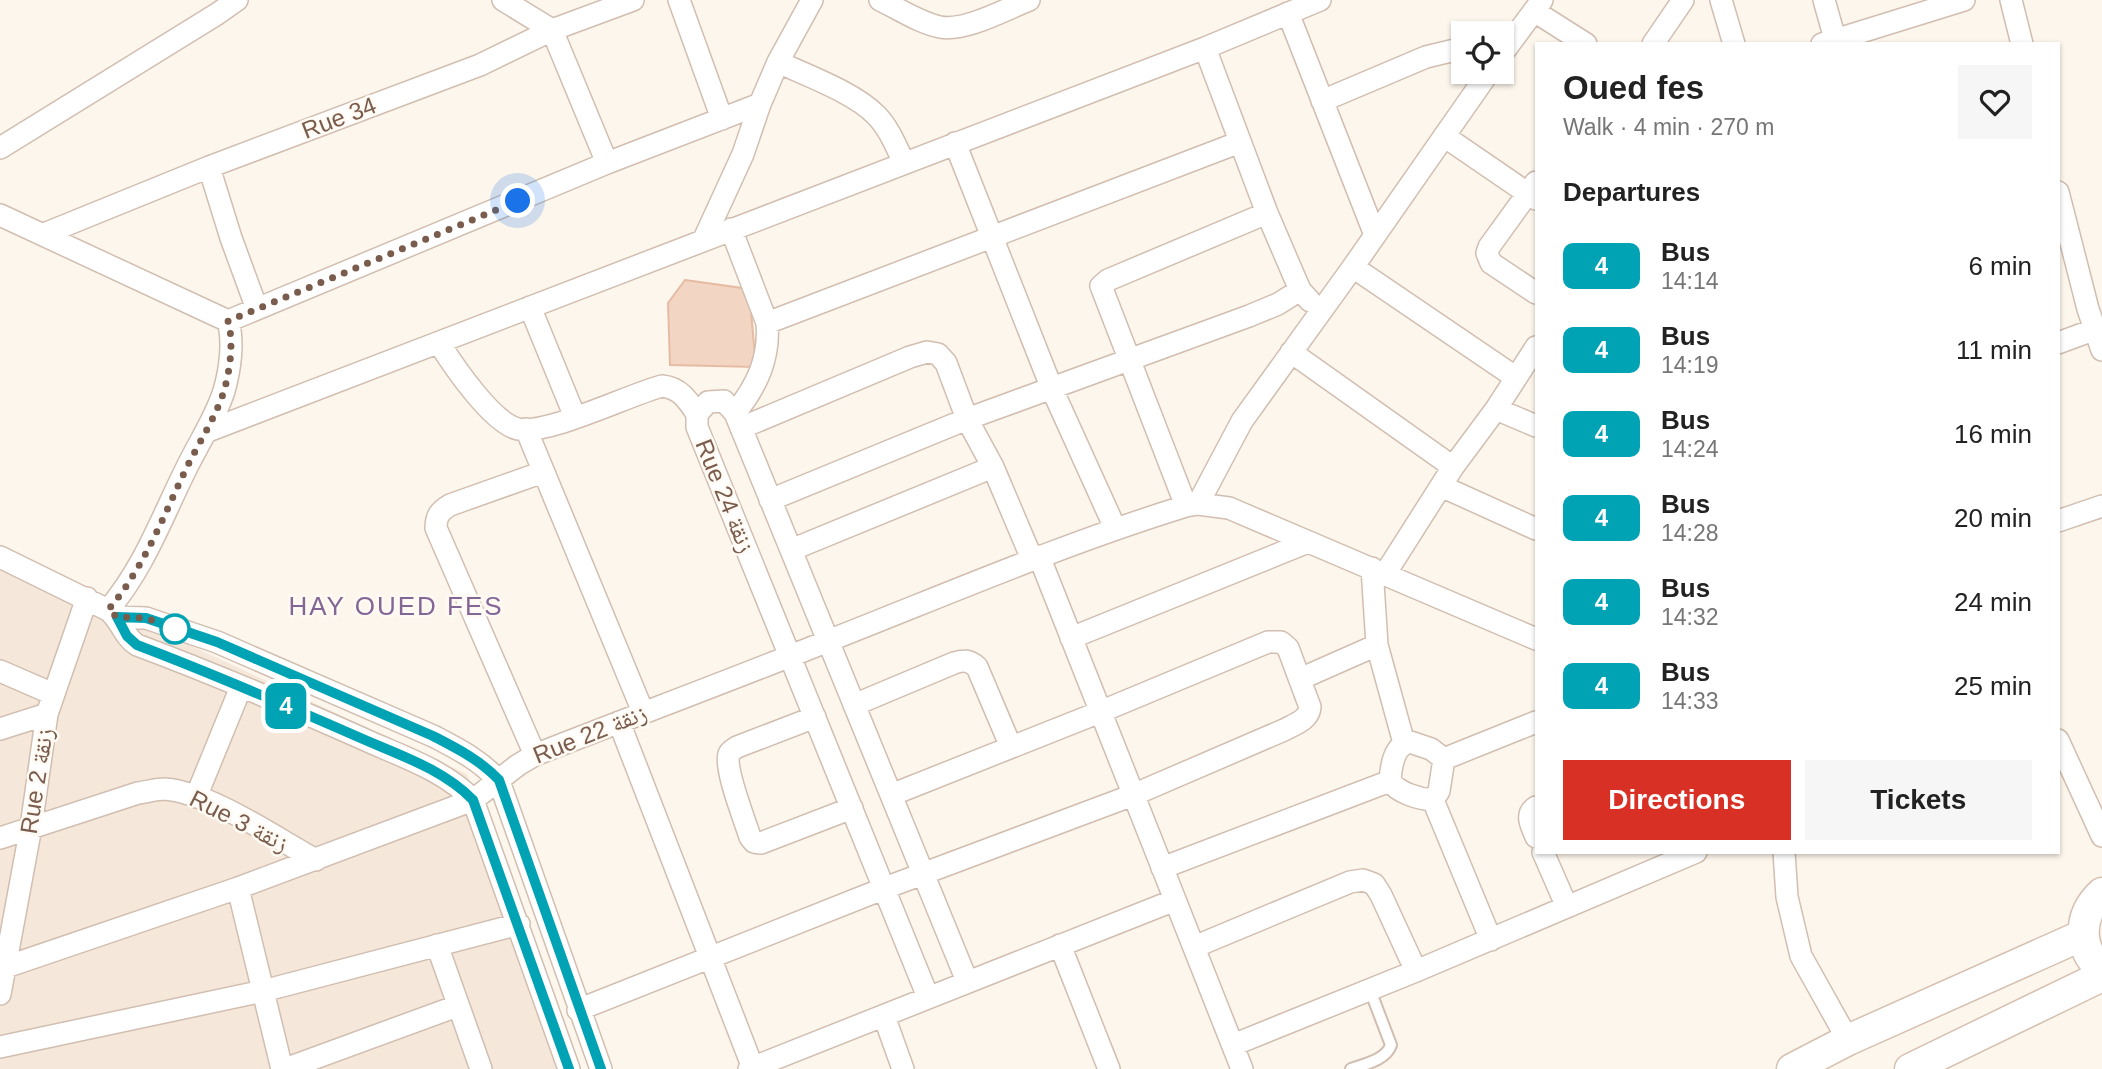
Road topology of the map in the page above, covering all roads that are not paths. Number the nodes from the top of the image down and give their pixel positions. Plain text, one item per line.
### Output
1 (237, 0) edge
2 (503, 0) edge
3 (634, 0) edge
4 (679, 0) edge
5 (812, 0) edge
6 (880, 0) edge
7 (1029, 0) edge
8 (1320, 0) edge
9 (1683, 0) edge
10 (1721, 0) edge
11 (1824, 0) edge
12 (1962, 0) edge
13 (2011, 0) edge
14 (1538, 5) edge
15 (216, 7) edge
16 (1913, 7) edge
17 (1288, 13) junction
18 (552, 30) junction
19 (1514, 38) edge
20 (1584, 42) edge
21 (1654, 42) edge
22 (1733, 42) edge
23 (1829, 42) edge
24 (2022, 42) edge
25 (1205, 48) junction
26 (1451, 51) edge
27 (778, 62) junction
28 (1481, 84) edge
29 (1322, 101) junction
30 (760, 104) junction
31 (722, 119) junction
32 (1444, 136) junction
33 (1240, 142) junction
34 (955, 143) junction
35 (0, 148) edge
36 (607, 163) junction
37 (904, 163) junction
38 (209, 167) junction
39 (1534, 192) edge
40 (2060, 209) edge
41 (1267, 213) junction
42 (0, 215) edge
43 (731, 229) junction
44 (44, 234) junction
45 (1375, 235) junction
46 (992, 238) junction
47 (704, 239) junction
48 (2066, 260) edge
49 (1353, 267) junction
50 (1300, 290) junction
51 (1535, 292) edge
52 (530, 307) junction
53 (2095, 308) edge
54 (257, 310) junction
55 (1320, 313) junction
56 (228, 321) junction
57 (767, 323) junction
58 (2096, 329) junction
59 (2060, 342) edge
60 (439, 343) junction
61 (1535, 348) edge
62 (2102, 350) edge
63 (1291, 352) junction
64 (1129, 360) junction
65 (1516, 377) junction
66 (1052, 389) junction
67 (1496, 409) junction
68 (697, 414) junction
69 (575, 416) junction
70 (967, 419) junction
71 (738, 421) junction
72 (1535, 426) edge
73 (526, 429) junction
74 (208, 431) junction
75 (993, 467) junction
76 (1453, 467) junction
77 (543, 472) junction
78 (1441, 486) junction
79 (770, 500) junction
80 (1192, 505) junction
81 (2102, 506) edge
82 (2060, 519) edge
83 (1115, 528) junction
84 (1535, 529) edge
85 (1308, 542) junction
86 (791, 550) junction
87 (0, 557) edge
88 (1036, 558) junction
89 (1378, 571) junction
90 (87, 598) junction
91 (113, 613) junction
92 (1071, 638) junction
93 (1535, 639) edge
94 (828, 641) junction
95 (1377, 646) junction
96 (790, 655) junction
97 (0, 671) edge
98 (1300, 680) junction
99 (241, 687) junction
100 (50, 704) junction
101 (854, 705) junction
102 (643, 712) junction
103 (1100, 712) junction
104 (815, 717) junction
105 (619, 722) junction
106 (1535, 722) edge
107 (0, 729) edge
108 (1404, 743) junction
109 (2060, 744) edge
110 (1011, 747) junction
111 (535, 755) junction
112 (1444, 759) junction
113 (499, 780) junction
114 (1390, 781) junction
115 (1133, 794) junction
116 (891, 795) junction
117 (196, 797) junction
118 (473, 800) junction
119 (1433, 800) junction
120 (852, 808) junction
121 (1535, 808) edge
122 (31, 827) junction
123 (1535, 834) edge
124 (2102, 836) edge
125 (0, 838) edge
126 (1544, 854) edge
127 (1691, 854) edge
128 (1784, 854) edge
129 (316, 860) junction
130 (1162, 869) junction
131 (923, 874) junction
132 (238, 888) junction
133 (885, 888) junction
134 (2102, 893) edge
135 (1175, 900) junction
136 (1567, 907) junction
137 (519, 924) junction
138 (2083, 935) junction
139 (1490, 940) junction
140 (437, 945) junction
141 (1059, 945) junction
142 (1194, 947) junction
143 (709, 957) junction
144 (2, 969) edge
145 (2102, 970) edge
146 (1416, 971) junction
147 (2102, 976) edge
148 (967, 981) junction
149 (1370, 990) junction
150 (263, 991) junction
151 (0, 994) edge
152 (929, 997) junction
153 (457, 1006) junction
154 (578, 1010) junction
155 (884, 1016) junction
156 (1848, 1040) junction
157 (1233, 1045) junction
158 (0, 1046) edge
159 (751, 1068) edge
160 (284, 1069) edge
161 (481, 1069) edge
162 (569, 1069) edge
163 (601, 1069) edge
164 (903, 1069) edge
165 (1109, 1069) edge
166 (1242, 1069) edge
167 (1351, 1069) edge
168 (1792, 1069) edge
169 (1910, 1069) edge

1 - 15 street
2 - 18 street
3 - 18 street, Rue 34
4 - 31 street
5 - 27 street
6 - 7 street
8 - 17 street
9 - 21 street
10 - 22 street
11 - 23 street
12 - 16 street
13 - 24 street
14 - 19 street
14 - 20 street
15 - 35 street
16 - 23 street
17 - 25 street
17 - 29 street
18 - 36 street
18 - 38 street, Rue 34
25 - 33 street
25 - 34 street
26 - 29 street
27 - 30 street
27 - 37 street
28 - 32 street
29 - 45 street
30 - 31 street
30 - 47 street
31 - 36 street
32 - 39 street
32 - 45 street
33 - 41 street
33 - 46 street
34 - 37 street
34 - 46 street
36 - 54 street
37 - 43 street
38 - 44 street, Rue 34
38 - 54 street
39 - 51 street
40 - 48 street
41 - 50 street
41 - 64 street
42 - 44 street
43 - 47 street
43 - 57 street
44 - 56 street
45 - 49 street
46 - 57 street
46 - 66 street
47 - 52 street
48 - 53 street
49 - 55 street
49 - 65 street
50 - 55 street
50 - 64 street
52 - 60 street
52 - 69 street
53 - 58 street
54 - 56 street
55 - 63 street
56 - 74 street
57 - 71 street
58 - 59 street
58 - 62 street
60 - 73 street
60 - 74 street
61 - 65 street
63 - 76 street
63 - 80 street
64 - 66 street
64 - 80 street
65 - 67 street
66 - 70 street
66 - 83 street
67 - 72 street
67 - 76 street
68 - 69 street
68 - 71 street, Rue 24 زنقة
68 - 96 street, Rue 24 زنقة
69 - 73 street
70 - 71 street
70 - 75 street
70 - 79 street
71 - 79 street, Rue 24 زنقة
73 - 77 street
74 - 91 street
75 - 86 street
75 - 88 street
76 - 78 street
77 - 102 street
77 - 111 street
78 - 84 street
78 - 89 street
79 - 86 street, Rue 24 زنقة
80 - 83 street, Rue 22 زنقة
80 - 85 street
81 - 82 street
83 - 88 street, Rue 22 زنقة
85 - 89 street
85 - 92 street
86 - 94 street, Rue 24 زنقة
87 - 90 street
88 - 92 street
88 - 94 street, Rue 22 زنقة
89 - 93 street
89 - 95 street
90 - 91 street
90 - 100 street, Rue 2 زنقة
91 - 99 street
91 - 113 street
92 - 103 street
94 - 96 street, Rue 22 زنقة
94 - 101 street, Rue 24 زنقة
95 - 98 street
95 - 108 street
96 - 102 street, Rue 22 زنقة
96 - 104 street, Rue 24 زنقة
97 - 100 street
98 - 103 street
98 - 115 street
99 - 117 street
99 - 118 street
100 - 107 street
100 - 122 street, Rue 2 زنقة
101 - 110 street
101 - 116 street, Rue 24 زنقة
102 - 105 street, Rue 22 زنقة
103 - 110 street
103 - 115 street
104 - 120 street, Rue 24 زنقة
104 - 120 street
105 - 111 street, Rue 22 زنقة
105 - 143 street
106 - 112 street
108 - 112 street
108 - 114 street
109 - 124 street
110 - 116 street
111 - 113 street, Rue 22 زنقة
112 - 119 street
113 - 118 street, Rue 22 زنقة
113 - 154 street
114 - 119 street
114 - 130 street
115 - 130 street
115 - 131 street
116 - 131 street, Rue 24 زنقة
117 - 122 street, Rue 3 زنقة
117 - 129 street, Rue 3 زنقة
118 - 129 street, Rue 22 زنقة
118 - 137 street
119 - 139 street
120 - 133 street, Rue 24 زنقة
121 - 123 street
122 - 125 street, Rue 3 زنقة
122 - 144 street, Rue 2 زنقة
126 - 136 street
127 - 136 street
128 - 156 street
129 - 132 street, Rue 22 زنقة
130 - 135 street
131 - 133 street
131 - 148 street, Rue 24 زنقة
132 - 144 street, Rue 22 زنقة
132 - 150 street
133 - 143 street
133 - 152 street, Rue 24 زنقة
134 - 138 street
135 - 141 street
135 - 142 street
136 - 139 street
137 - 140 street
137 - 162 street
138 - 145 street
138 - 156 street
139 - 146 street
140 - 150 street
140 - 153 street
141 - 148 street
141 - 165 street
142 - 146 street
142 - 157 street
143 - 154 street
143 - 159 street
144 - 151 street, Rue 2 زنقة
146 - 149 street
147 - 169 street
148 - 152 street
149 - 157 street
149 - 167 lane
150 - 158 street
150 - 160 street
152 - 155 street
153 - 160 street
153 - 161 street
154 - 163 street
155 - 159 street
155 - 164 street
156 - 168 street
157 - 166 street

